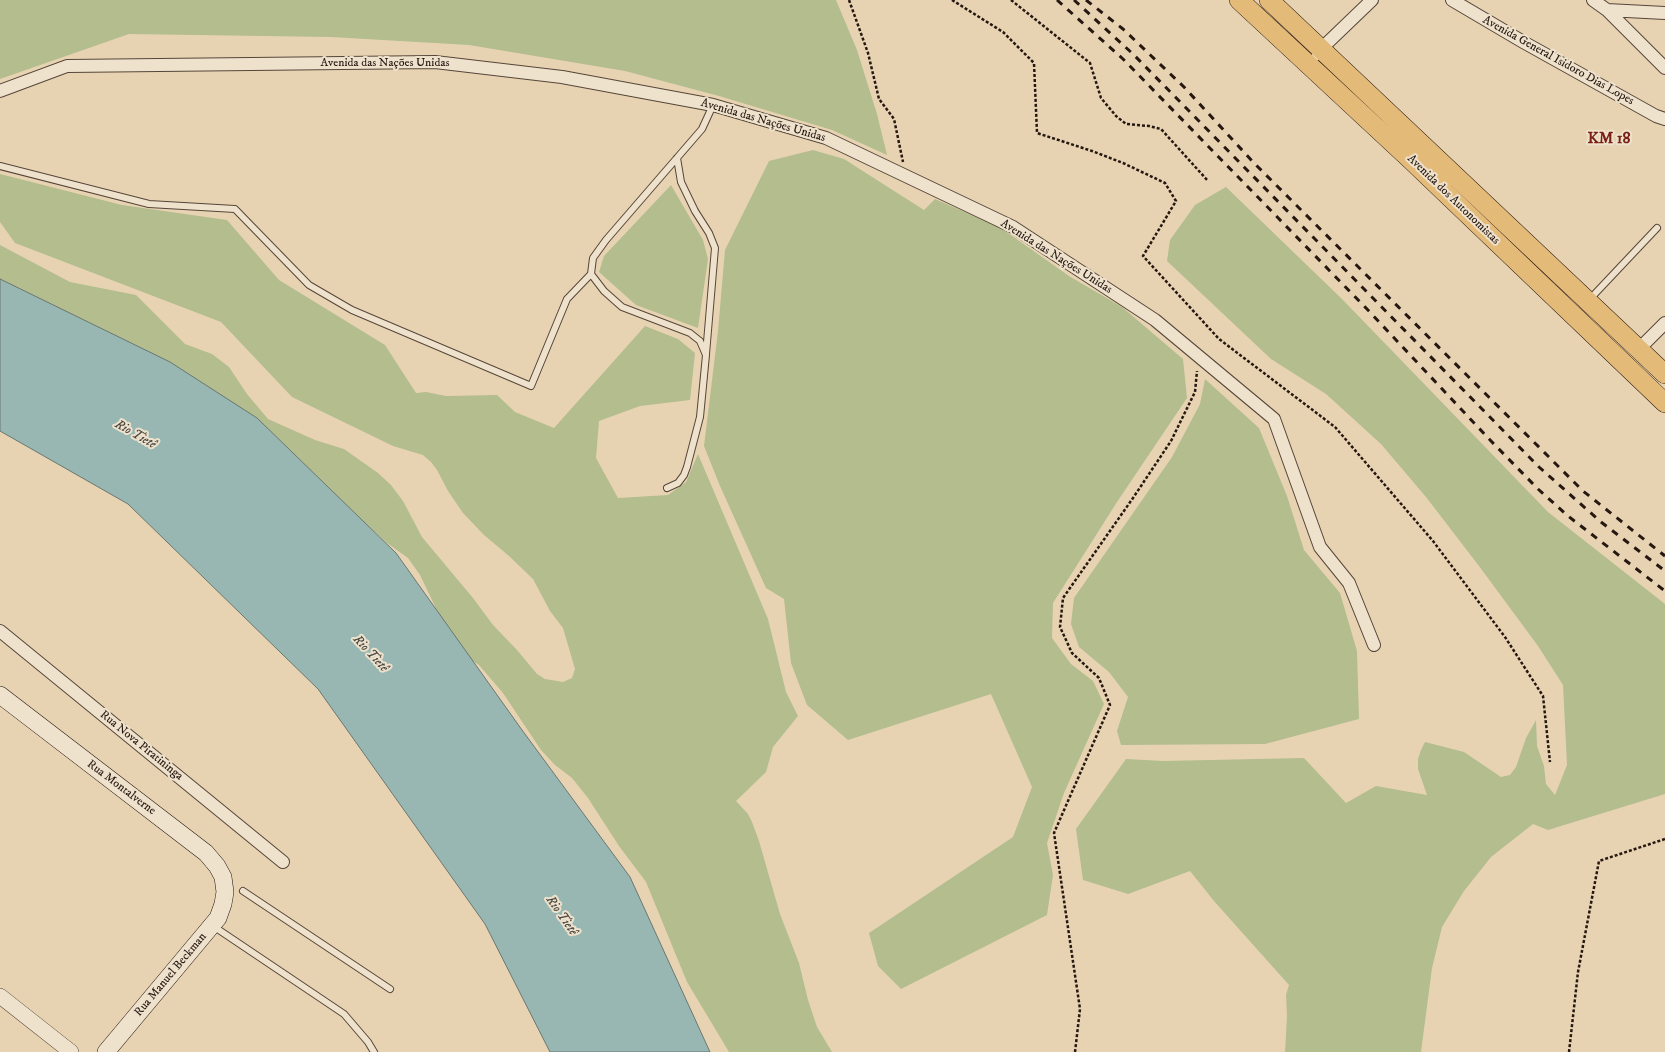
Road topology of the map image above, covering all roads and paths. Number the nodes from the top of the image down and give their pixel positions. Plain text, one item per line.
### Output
1 (849, 0) edge
2 (952, 0) edge
3 (1011, 0) edge
4 (1239, 0) edge
5 (1269, 0) edge
6 (1372, 0) edge
7 (1452, 0) edge
8 (1593, 0) edge
9 (1606, 10) junction
10 (1665, 13) edge
11 (1321, 49) junction
12 (1665, 68) edge
13 (1314, 69) junction
14 (0, 91) edge
15 (713, 105) junction
16 (1665, 119) edge
17 (677, 158) junction
18 (0, 166) edge
19 (906, 176) junction
20 (1208, 181) dead end
21 (1657, 228) dead end
22 (591, 274) junction
23 (1588, 301) junction
24 (1665, 323) edge
25 (1607, 347) junction
26 (1640, 349) junction
27 (706, 355) junction
28 (1198, 356) junction
29 (1665, 374) edge
30 (1665, 403) edge
31 (667, 488) dead end
32 (2, 636) edge
33 (1374, 646) dead end
34 (0, 695) edge
35 (1550, 762) dead end
36 (1665, 839) edge
37 (283, 862) dead end
38 (243, 891) dead end
39 (225, 892) joint
40 (212, 926) junction
41 (390, 989) dead end
42 (0, 996) edge
43 (71, 1052) edge
44 (106, 1052) edge
45 (374, 1052) edge
46 (1075, 1052) edge
47 (1569, 1052) edge

1 - 19 path
2 - 35 path
3 - 20 path
4 - 13 main road, Avenida dos Autonomistas
5 - 11 main road, Avenida dos Autonomistas
6 - 11 street
7 - 16 street, Avenida General Isidoro Dias Lopes
8 - 9 street
9 - 10 street
9 - 12 street
11 - 13 street
11 - 23 main road, Avenida dos Autonomistas
13 - 25 main road, Avenida dos Autonomistas
14 - 15 street, Avenida das Nações Unidas
15 - 17 lane
15 - 19 street, Avenida das Nações Unidas
17 - 22 lane
17 - 27 lane
18 - 22 lane
19 - 28 street, Avenida das Nações Unidas
21 - 23 lane
22 - 27 lane
23 - 26 main road, Avenida dos Autonomistas
24 - 26 street
25 - 26 main road
25 - 30 main road, Avenida dos Autonomistas
26 - 29 main road, Avenida dos Autonomistas
27 - 31 lane
28 - 33 street, Avenida das Nações Unidas
28 - 46 path
32 - 37 street, Rua Nova Piratininga
34 - 39 main road, Rua Montalverne
36 - 47 path
38 - 41 lane
39 - 40 main road, Rua Manuel Beckman
40 - 44 main road, Rua Manuel Beckman
40 - 45 lane
42 - 43 street

